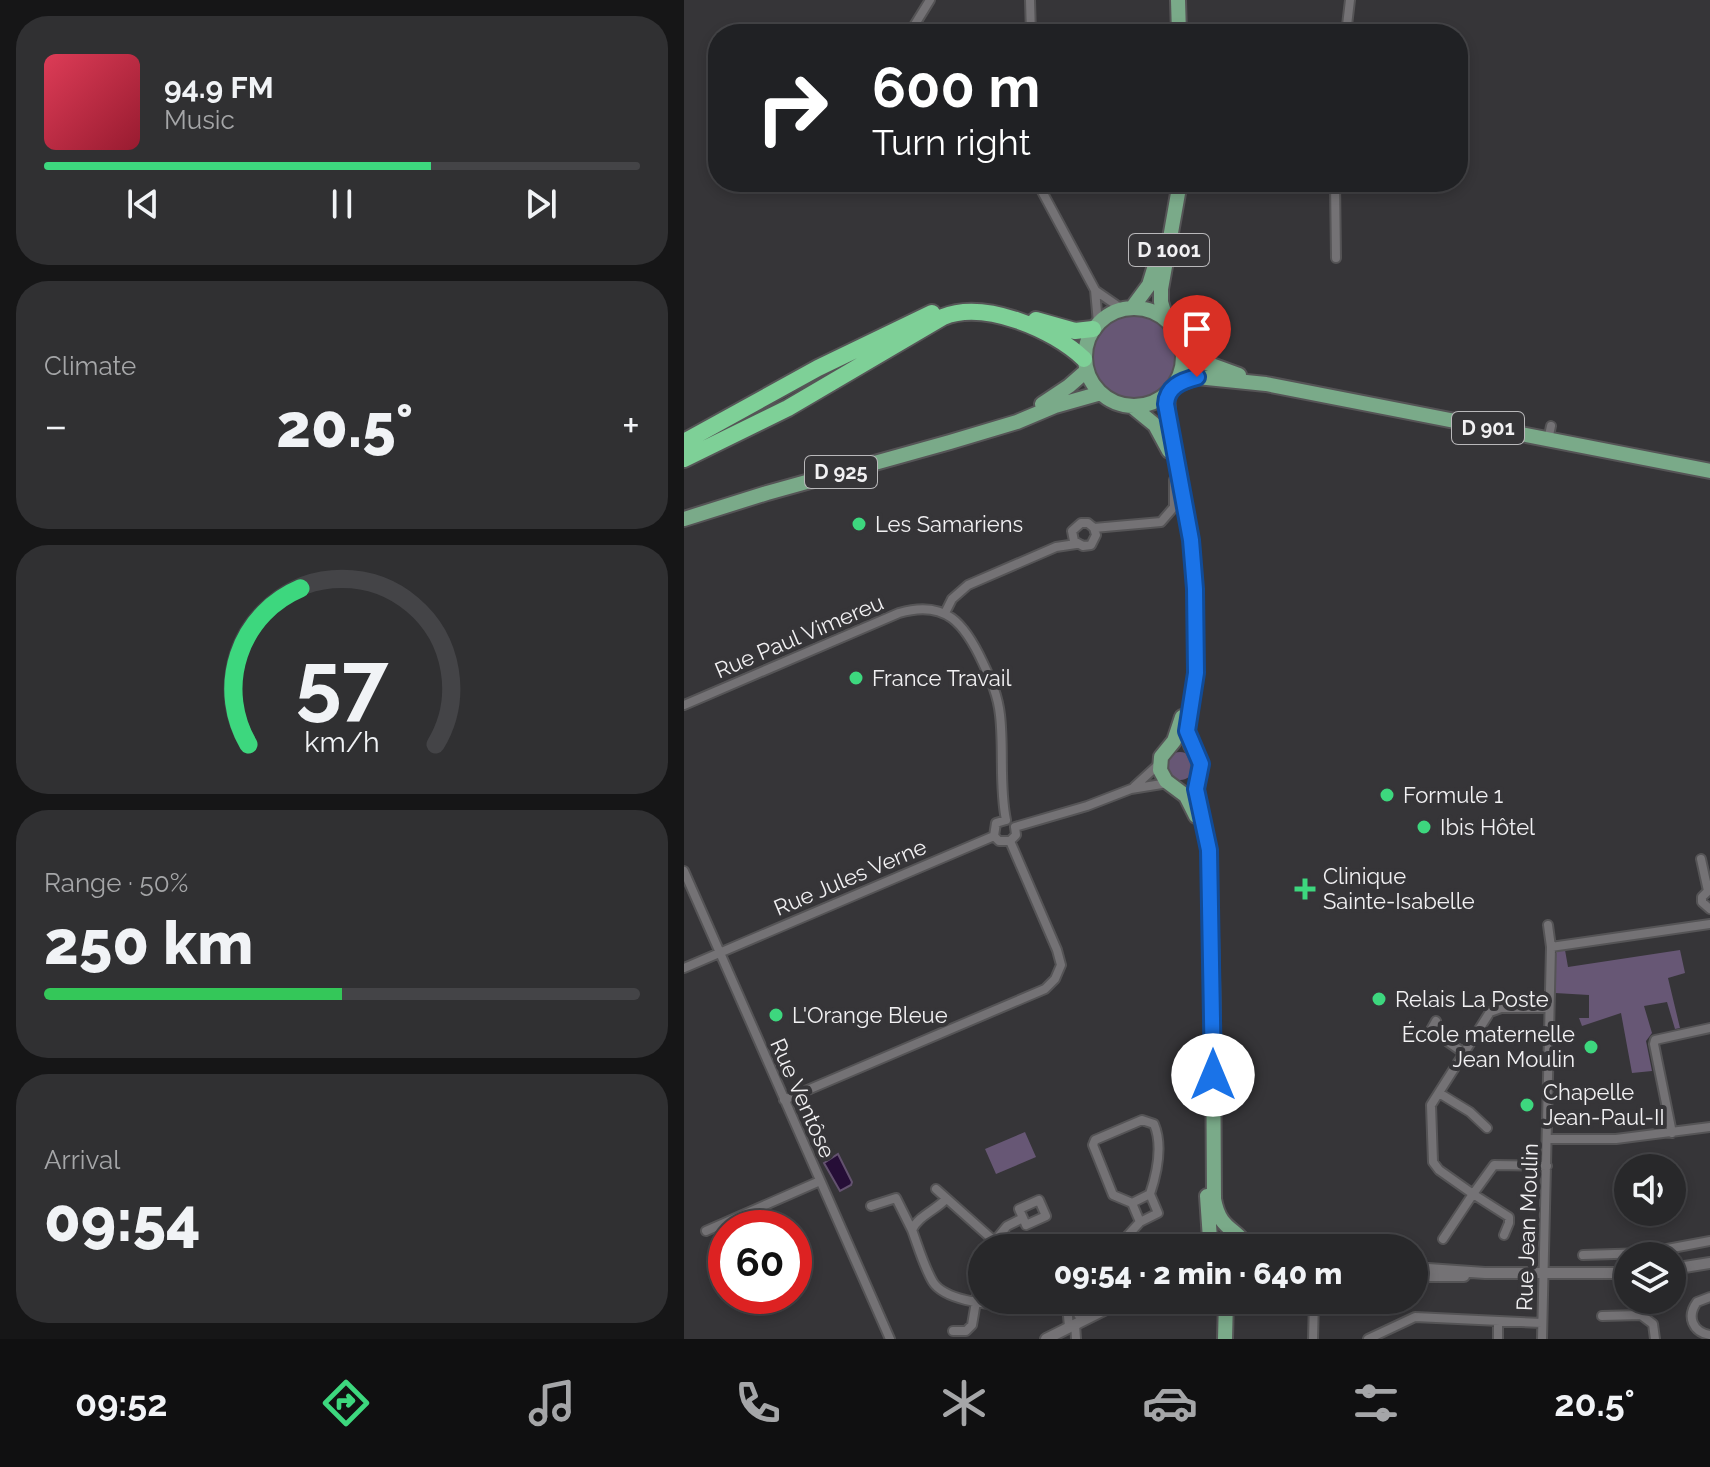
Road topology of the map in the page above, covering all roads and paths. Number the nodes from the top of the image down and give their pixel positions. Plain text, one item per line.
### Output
1 (930, 0) edge
2 (1030, 0) edge
3 (1175, 0) edge
4 (1350, 0) edge
5 (915, 24) edge
6 (1031, 24) edge
7 (1174, 24) edge
8 (1178, 24) edge
9 (1347, 24) edge
10 (1042, 192) edge
11 (1170, 192) edge
12 (1178, 192) edge
13 (1335, 192) edge
14 (1336, 258) dead end
15 (1095, 290) junction
16 (1127, 308) junction
17 (1166, 318) junction
18 (1096, 326) junction
19 (1183, 348) junction
20 (1085, 365) junction
21 (1266, 384) junction
22 (1171, 389) junction
23 (1101, 393) junction
24 (1133, 407) junction
25 (999, 426) junction
26 (684, 442) edge
27 (684, 459) edge
28 (1175, 467) junction
29 (1710, 471) edge
30 (684, 519) edge
31 (1094, 528) junction
32 (1072, 534) junction
33 (1076, 544) junction
34 (1056, 547) junction
35 (945, 613) junction
36 (1196, 651) junction
37 (684, 705) edge
38 (1194, 750) junction
39 (1164, 757) junction
40 (1198, 777) junction
41 (1172, 785) junction
42 (1131, 789) junction
43 (1006, 820) junction
44 (1015, 827) junction
45 (994, 836) junction
46 (1010, 841) junction
47 (1701, 859) dead end
48 (684, 871) edge
49 (1709, 891) edge
50 (1710, 909) edge
51 (1710, 924) edge
52 (1548, 925) dead end
53 (1551, 947) junction
54 (719, 952) junction
55 (684, 968) edge
56 (1549, 1008) junction
57 (1436, 1021) dead end
58 (1710, 1028) edge
59 (1464, 1053) junction
60 (1439, 1093) junction
61 (784, 1100) junction
62 (1710, 1127) edge
63 (1487, 1128) dead end
64 (1672, 1133) junction
65 (1548, 1139) junction
66 (1547, 1166) junction
67 (820, 1181) junction
68 (936, 1189) dead end
69 (1150, 1194) junction
70 (1473, 1194) junction
71 (946, 1199) junction
72 (1132, 1203) junction
73 (871, 1206) dead end
74 (1023, 1218) dead end
75 (1140, 1222) junction
76 (912, 1230) junction
77 (706, 1231) dead end
78 (1231, 1233) joint
79 (981, 1234) edge
80 (1000, 1234) edge
81 (1129, 1234) edge
82 (1206, 1234) edge
83 (1218, 1234) edge
84 (1504, 1235) dead end
85 (1443, 1239) dead end
86 (1710, 1241) edge
87 (1583, 1255) dead end
88 (1710, 1263) edge
89 (1686, 1267) edge
90 (1428, 1269) edge
91 (1485, 1273) junction
92 (1614, 1273) edge
93 (1544, 1274) junction
94 (1428, 1276) edge
95 (1710, 1297) edge
96 (968, 1299) edge
97 (974, 1314) edge
98 (1097, 1314) edge
99 (1217, 1314) edge
100 (1226, 1314) edge
101 (1314, 1314) edge
102 (1602, 1316) dead end
103 (1498, 1321) junction
104 (1542, 1323) junction
105 (1070, 1328) edge
106 (953, 1331) dead end
107 (1706, 1336) edge
108 (890, 1339) edge
109 (1046, 1339) edge
110 (1076, 1339) edge
111 (1217, 1339) edge
112 (1225, 1339) edge
113 (1313, 1339) edge
114 (1368, 1339) edge
115 (1498, 1339) edge
116 (1542, 1339) edge
117 (1655, 1339) edge

1 - 5 street
2 - 6 street
3 - 7 main road
3 - 8 main road
4 - 9 street
10 - 15 street
11 - 16 main road, D 1001
12 - 17 main road, D 1001
13 - 14 street
15 - 16 street
15 - 18 street
16 - 17 main road
16 - 18 main road
17 - 19 main road
18 - 20 main road
18 - 26 highway
19 - 21 main road, D 901
19 - 22 main road
20 - 23 main road
20 - 25 main road, D 925
20 - 27 highway
21 - 22 main road, D 901
21 - 29 main road, D 901
22 - 24 main road
22 - 28 main road
23 - 24 main road
23 - 25 main road, D 925
24 - 28 main road
25 - 30 main road, D 925
28 - 31 street
28 - 36 main road
31 - 32 street
31 - 33 street
32 - 33 street
32 - 34 street
33 - 34 street
34 - 35 street
35 - 37 street, Rue Paul Vimereu
35 - 43 street
36 - 38 main road
36 - 39 main road
38 - 39 main road
38 - 40 main road
39 - 41 main road
39 - 42 street
40 - 41 main road
40 - 78 main road
41 - 42 street
41 - 82 main road
42 - 44 street
43 - 44 street
43 - 45 street
44 - 46 street
45 - 46 street
45 - 54 street, Rue Jules Verne
46 - 61 street
47 - 49 street
48 - 54 street, Rue Ventôse
49 - 50 street
51 - 53 street
52 - 53 street, Rue Jean Moulin
53 - 56 street, Rue Jean Moulin
54 - 55 street, Rue Jules Verne
54 - 61 street, Rue Ventôse
56 - 59 street
56 - 65 street, Rue Jean Moulin
57 - 59 street
58 - 64 street
59 - 60 street
60 - 63 street
60 - 70 street
61 - 67 street, Rue Ventôse
62 - 64 street
64 - 65 street
65 - 66 street, Rue Jean Moulin
66 - 70 street
66 - 93 street, Rue Jean Moulin
67 - 77 street
67 - 108 street, Rue Ventôse
68 - 71 street
69 - 72 street
69 - 72 street
69 - 75 street
70 - 84 street
70 - 85 street
71 - 76 street
71 - 79 street
72 - 75 street
73 - 76 street
74 - 80 street
75 - 81 street
76 - 96 street
78 - 83 main road
86 - 87 street
88 - 89 street
90 - 91 street
91 - 93 street
91 - 94 street
92 - 93 street
93 - 104 street, Rue Jean Moulin
95 - 107 street
97 - 106 street
98 - 105 street
99 - 111 main road
100 - 112 main road
101 - 113 street
102 - 117 street
103 - 104 street
103 - 114 street
103 - 115 street
104 - 116 street, Rue Jean Moulin
105 - 109 street
105 - 110 street

